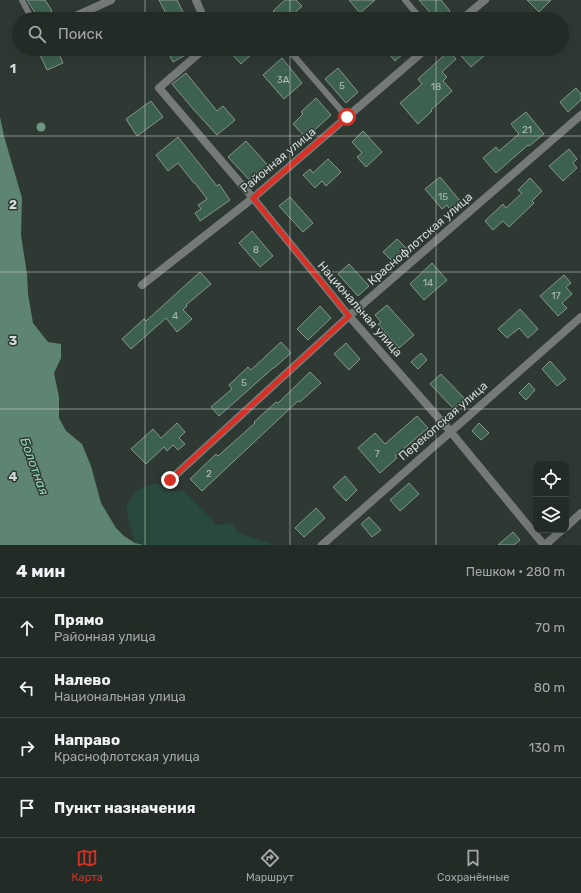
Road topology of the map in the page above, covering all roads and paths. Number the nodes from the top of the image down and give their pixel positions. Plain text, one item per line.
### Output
1 (22, 0) edge
2 (111, 0) edge
3 (196, 0) edge
4 (405, 0) edge
5 (485, 0) edge
6 (28, 12) edge
7 (84, 12) edge
8 (201, 12) edge
9 (415, 12) edge
10 (470, 12) edge
11 (196, 56) edge
12 (294, 56) edge
13 (418, 56) edge
14 (581, 115) edge
15 (347, 117) junction
16 (253, 198) junction
17 (142, 285) dead end
18 (349, 316) junction
19 (581, 317) edge
20 (450, 431) junction
21 (170, 480) dead end
22 (581, 513) edge
23 (569, 523) edge
24 (558, 533) edge
25 (322, 545) edge
26 (544, 545) edge

1 - 6 lane
2 - 7 street
3 - 8 street
4 - 9 lane
5 - 10 street
11 - 16 street, Национальная улица
12 - 15 lane
13 - 15 street, Районная улица
14 - 18 street, Краснофлотская улица
15 - 16 street, Районная улица
16 - 17 street, Районная улица
16 - 18 street, Национальная улица
18 - 20 street, Национальная улица
18 - 21 street, Краснофлотская улица
19 - 20 street, Перекопская улица
20 - 25 street, Перекопская улица
20 - 26 street, Национальная улица
22 - 23 street
24 - 26 street

